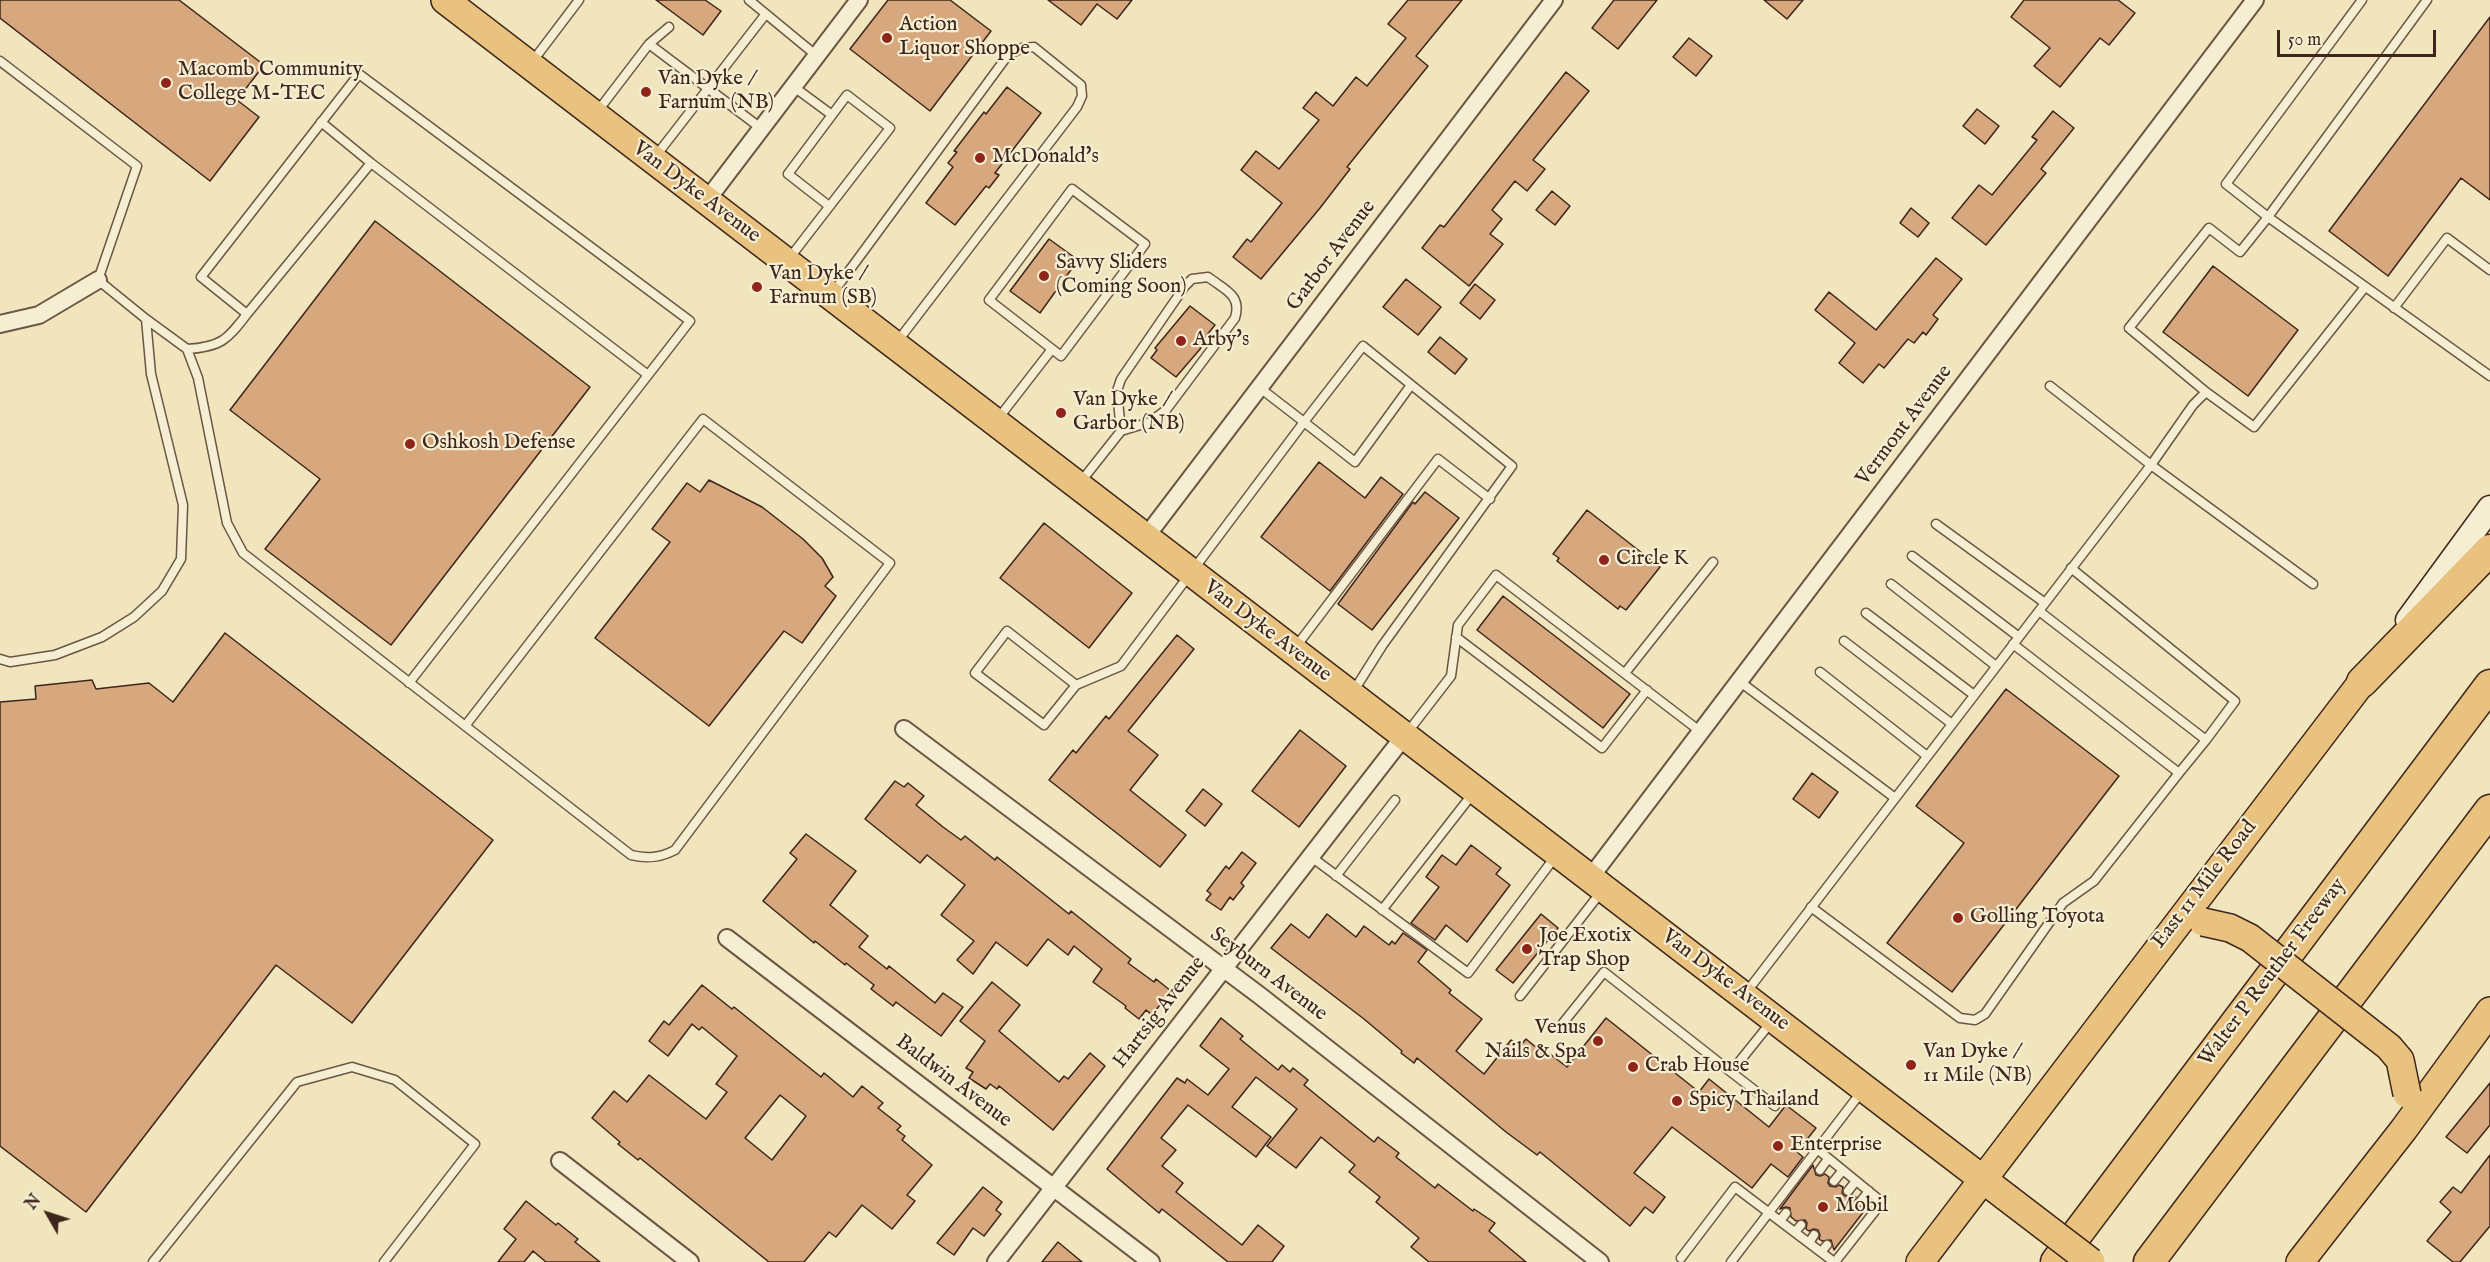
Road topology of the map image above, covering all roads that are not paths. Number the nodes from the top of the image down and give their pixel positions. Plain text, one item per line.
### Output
1 (445, 0) edge
2 (579, 0) edge
3 (749, 0) edge
4 (859, 0) edge
5 (1554, 0) edge
6 (2255, 0) edge
7 (2362, 0) edge
8 (2427, 0) edge
9 (765, 15) junction
10 (669, 27) dead end
11 (649, 44) junction
12 (818, 56) junction
13 (0, 61) edge
14 (530, 65) junction
15 (794, 87) junction
16 (708, 88) junction
17 (595, 115) junction
18 (832, 115) junction
19 (321, 122) junction
20 (762, 129) junction
21 (654, 160) junction
22 (371, 163) junction
23 (707, 200) junction
24 (829, 206) junction
25 (2268, 217) junction
26 (786, 262) junction
27 (2490, 270) edge
28 (98, 280) junction
29 (2365, 287) junction
30 (831, 296) junction
31 (2394, 308) junction
32 (247, 315) junction
33 (146, 319) junction
34 (0, 324) edge
35 (895, 345) junction
36 (187, 349) junction
37 (1052, 349) junction
38 (648, 375) junction
39 (2490, 376) edge
40 (1411, 385) junction
41 (2050, 386) dead end
42 (1260, 388) junction
43 (2206, 392) junction
44 (1304, 422) junction
45 (995, 423) junction
46 (1121, 431) junction
47 (2151, 465) junction
48 (1077, 486) junction
49 (1490, 499) junction
50 (2490, 508) edge
51 (1936, 524) dead end
52 (1145, 538) junction
53 (2490, 550) edge
54 (1912, 556) dead end
55 (1713, 562) dead end
56 (2071, 568) junction
57 (1191, 574) junction
58 (1891, 584) dead end
59 (2313, 584) dead end
60 (2042, 607) junction
61 (1866, 613) dead end
62 (1456, 637) junction
63 (2016, 640) junction
64 (1844, 641) dead end
65 (1293, 651) junction
66 (0, 659) edge
67 (1996, 666) junction
68 (1820, 672) dead end
69 (1625, 674) junction
70 (1739, 681) junction
71 (2362, 681) junction
72 (409, 683) junction
73 (1076, 685) junction
74 (2490, 685) edge
75 (1647, 690) junction
76 (1352, 695) junction
77 (1974, 695) junction
78 (1952, 724) junction
79 (465, 726) junction
80 (904, 729) dead end
81 (1701, 732) junction
82 (1405, 735) junction
83 (2206, 740) junction
84 (1927, 756) junction
85 (2179, 773) junction
86 (1475, 790) junction
87 (1895, 798) junction
88 (1395, 800) dead end
89 (2490, 810) edge
90 (1558, 853) junction
91 (1310, 856) junction
92 (1336, 876) junction
93 (1597, 883) junction
94 (1812, 906) junction
95 (1382, 910) junction
96 (2171, 930) junction
97 (727, 938) dead end
98 (1223, 969) junction
99 (1743, 995) junction
100 (1520, 996) dead end
101 (2490, 1011) edge
102 (1774, 1018) junction
103 (1563, 1023) dead end
104 (1731, 1072) junction
105 (1864, 1088) junction
106 (1775, 1106) dead end
107 (2404, 1129) junction
108 (1816, 1149) junction
109 (1828, 1159) junction
110 (560, 1161) dead end
111 (1820, 1170) dead end
112 (1843, 1170) junction
113 (1981, 1179) junction
114 (1834, 1181) dead end
115 (1856, 1181) junction
116 (1054, 1187) junction
117 (1848, 1191) dead end
118 (1869, 1191) junction
119 (1861, 1201) dead end
120 (1768, 1212) junction
121 (1786, 1213) dead end
122 (1780, 1221) junction
123 (1801, 1225) dead end
124 (1795, 1232) junction
125 (1681, 1258) dead end
126 (153, 1262) edge
127 (384, 1262) edge
128 (690, 1262) edge
129 (996, 1262) edge
130 (1151, 1262) edge
131 (1600, 1262) edge
132 (1731, 1262) edge
133 (1835, 1262) edge
134 (1920, 1262) edge
135 (2056, 1262) edge
136 (2091, 1262) edge
137 (2149, 1262) edge
138 (2300, 1262) edge

1 - 14 main road, Van Dyke Avenue
2 - 14 lane
3 - 9 lane
4 - 12 street
5 - 42 street, Garbor Avenue
6 - 70 street, Vermont Avenue
7 - 25 lane
8 - 25 lane
9 - 12 lane
9 - 16 lane
10 - 11 lane
11 - 16 lane
11 - 17 lane
12 - 15 street
13 - 28 lane
14 - 17 main road, Van Dyke Avenue
15 - 18 lane
15 - 20 street
16 - 20 lane
16 - 21 lane
17 - 21 main road, Van Dyke Avenue
18 - 24 lane
18 - 24 lane
19 - 22 lane
19 - 32 lane
19 - 38 lane
20 - 23 street
21 - 23 main road, Van Dyke Avenue
22 - 32 lane
22 - 38 lane
23 - 26 main road, Van Dyke Avenue
24 - 26 lane
25 - 29 lane
25 - 43 lane
26 - 30 main road, Van Dyke Avenue
27 - 31 lane
28 - 33 lane
28 - 34 street
29 - 31 lane
29 - 43 lane
30 - 35 main road, Van Dyke Avenue
30 - 35 lane
31 - 39 lane
32 - 36 lane
33 - 36 lane
33 - 66 lane
35 - 45 main road, Van Dyke Avenue
36 - 72 lane
37 - 37 lane
37 - 45 lane
38 - 72 lane
40 - 44 lane
40 - 44 lane
40 - 49 lane
41 - 47 lane
42 - 44 lane
42 - 52 street, Garbor Avenue
43 - 47 lane
44 - 57 lane
45 - 48 main road, Van Dyke Avenue
46 - 46 lane
46 - 48 lane
47 - 56 lane
47 - 59 lane
48 - 52 main road, Van Dyke Avenue
49 - 65 lane
49 - 76 lane
50 - 71 main road, East 11 Mile Road
51 - 60 lane
52 - 57 main road, Van Dyke Avenue
53 - 71 highway
54 - 63 lane
55 - 69 lane
56 - 60 lane
56 - 83 lane
57 - 65 main road, Van Dyke Avenue
57 - 73 lane
58 - 67 lane
60 - 63 lane
60 - 83 lane
61 - 77 lane
62 - 69 lane
62 - 75 lane
62 - 82 lane
63 - 67 lane
63 - 85 lane
64 - 78 lane
65 - 76 main road, Van Dyke Avenue
67 - 77 lane
68 - 84 lane
69 - 75 lane
70 - 81 street, Vermont Avenue
70 - 87 lane
71 - 96 main road, East 11 Mile Road
72 - 79 lane
73 - 73 lane
74 - 135 highway, Walter P Reuther Freeway
75 - 81 lane
76 - 82 main road, Van Dyke Avenue
77 - 78 lane
78 - 84 lane
79 - 79 lane
80 - 98 street, Seyburn Avenue
81 - 93 street, Vermont Avenue
82 - 86 main road, Van Dyke Avenue
82 - 91 street, Hartsig Avenue
83 - 85 lane
84 - 87 lane
85 - 94 lane
86 - 90 main road, Van Dyke Avenue
86 - 95 lane
87 - 94 lane
88 - 92 lane
89 - 137 highway
90 - 93 main road, Van Dyke Avenue
90 - 95 lane
91 - 92 lane
91 - 98 street, Hartsig Avenue
92 - 95 lane
93 - 99 main road, Van Dyke Avenue
93 - 100 lane
94 - 99 lane
96 - 107 main road, bridge
96 - 113 main road, East 11 Mile Road
97 - 116 street, Baldwin Avenue
98 - 116 street, Hartsig Avenue
98 - 131 street, Seyburn Avenue
99 - 102 main road, Van Dyke Avenue
101 - 107 main road
102 - 104 lane
102 - 105 main road, Van Dyke Avenue
103 - 104 lane
104 - 106 lane
105 - 108 lane
105 - 113 main road, Van Dyke Avenue
107 - 138 main road
108 - 109 lane
108 - 120 lane
109 - 111 lane
109 - 112 lane
110 - 128 street
112 - 114 lane
112 - 115 lane
113 - 134 main road, East 11 Mile Road
113 - 136 main road, Van Dyke Avenue, bridge
115 - 117 lane
115 - 118 lane
116 - 129 street, Hartsig Avenue
116 - 130 street, Baldwin Avenue
118 - 119 lane
118 - 133 lane
120 - 122 lane
120 - 125 lane
120 - 132 lane
121 - 122 lane
122 - 124 lane
123 - 124 lane
124 - 133 lane
126 - 127 lane

